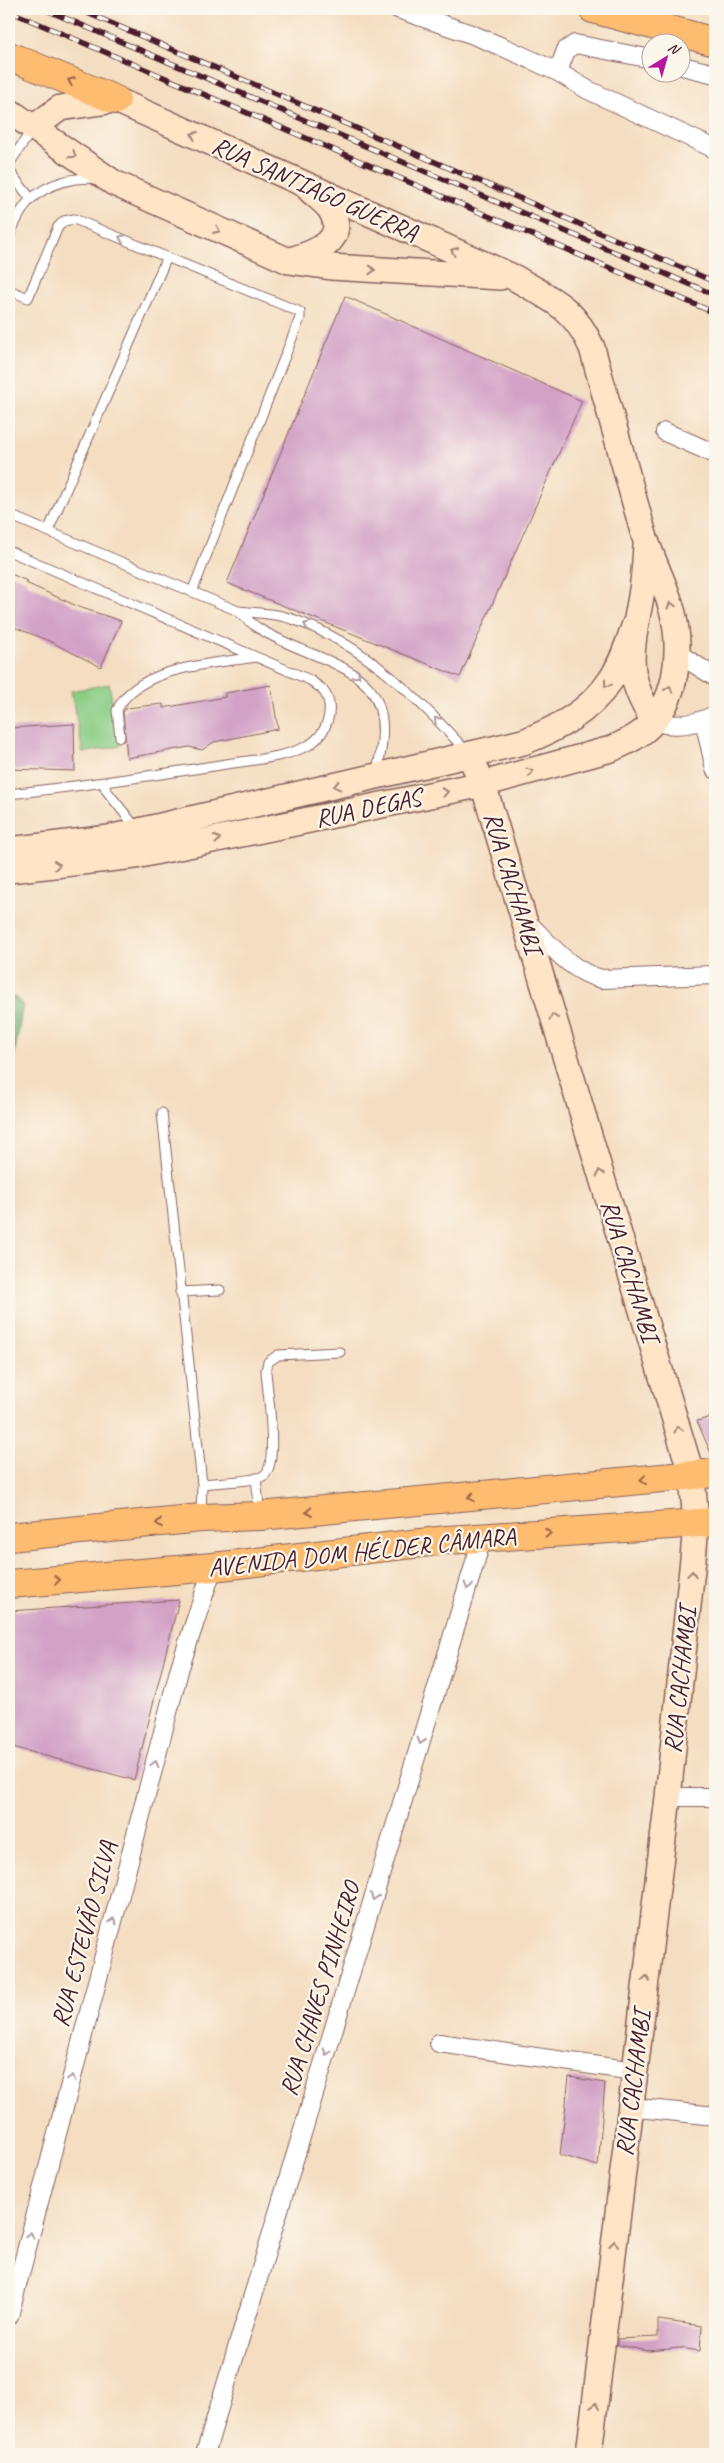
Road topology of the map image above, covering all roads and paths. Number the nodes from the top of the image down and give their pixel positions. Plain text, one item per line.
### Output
1 (398, 9) edge
2 (593, 9) edge
3 (715, 42) edge
4 (9, 56) edge
5 (642, 57) edge
6 (692, 68) edge
7 (558, 72) junction
8 (715, 74) edge
9 (116, 100) junction
10 (9, 111) edge
11 (33, 128) junction
12 (715, 149) edge
13 (9, 164) edge
14 (9, 171) edge
15 (114, 183) junction
16 (302, 183) junction
17 (31, 199) junction
18 (9, 236) edge
19 (167, 257) junction
20 (289, 261) junction
21 (515, 278) junction
22 (9, 290) edge
23 (665, 432) dead end
24 (715, 454) edge
25 (9, 515) edge
26 (48, 531) junction
27 (647, 544) junction
28 (9, 551) edge
29 (192, 592) junction
30 (238, 611) junction
31 (635, 624) junction
32 (677, 654) junction
33 (256, 656) junction
34 (715, 677) edge
35 (709, 718) edge
36 (654, 722) junction
37 (120, 738) dead end
38 (470, 756) junction
39 (715, 769) edge
40 (375, 778) junction
41 (104, 783) junction
42 (482, 784) junction
43 (9, 794) edge
44 (139, 831) junction
45 (9, 832) edge
46 (109, 838) junction
47 (9, 850) edge
48 (9, 870) edge
49 (524, 919) junction
50 (715, 975) edge
51 (162, 1112) dead end
52 (220, 1290) dead end
53 (180, 1292) junction
54 (340, 1352) dead end
55 (704, 1474) edge
56 (256, 1478) junction
57 (202, 1484) junction
58 (519, 1493) junction
59 (260, 1516) junction
60 (201, 1518) junction
61 (706, 1523) edge
62 (9, 1537) edge
63 (482, 1539) junction
64 (213, 1567) junction
65 (9, 1584) edge
66 (668, 1797) junction
67 (715, 1797) edge
68 (439, 2043) dead end
69 (634, 2071) junction
70 (630, 2107) junction
71 (715, 2116) edge
72 (9, 2316) edge
73 (205, 2454) edge
74 (589, 2454) edge

1 - 7 street
2 - 3 main road
9 -> 4 main road
5 - 7 street
6 - 8 street
7 - 12 street
9 - 11 main road
16 -> 9 main road, RUA SANTIAGO GUERRA
10 - 11 main road, RUA SANTIAGO GUERRA
11 - 13 lane
11 -> 15 main road, RUA SANTIAGO GUERRA
14 - 17 lane
15 - 17 lane
15 -> 20 main road, RUA SANTIAGO GUERRA
16 - 20 main road
21 -> 16 main road, RUA SANTIAGO GUERRA
17 - 18 lane
19 -> 22 lane
19 - 26 lane
19 - 29 lane
20 -> 21 main road, RUA SANTIAGO GUERRA
21 - 27 main road, RUA SANTIAGO GUERRA
23 - 24 street
25 - 26 lane
26 - 29 lane
27 - 31 main road, RUA SANTIAGO GUERRA
32 -> 27 main road, RUA SANTIAGO GUERRA
28 - 33 lane
29 - 30 lane
38 -> 30 lane
30 -> 40 lane
31 - 36 main road
31 -> 38 main road, RUA DEGAS
32 - 34 street
36 -> 32 main road, RUA SANTIAGO GUERRA
33 - 37 lane
33 - 41 lane
35 - 36 street
35 - 39 street
42 -> 36 main road, RUA DEGAS
38 - 40 main road, RUA DEGAS
38 - 42 main road, RUA CACHAMBI
40 -> 44 main road, RUA DEGAS
41 - 43 lane
41 - 44 lane
48 -> 42 main road, RUA DEGAS
42 - 49 main road, RUA CACHAMBI
44 - 46 main road, RUA DEGAS
45 - 46 main road
46 - 47 main road, RUA DEGAS
49 - 50 street
55 -> 49 main road, RUA CACHAMBI
51 - 53 lane
52 - 53 lane
53 - 57 lane
54 - 56 lane
55 -> 58 main road, AVENIDA DOM HÉLDER CÂMARA
55 - 61 main road, RUA CACHAMBI
56 - 57 lane
56 - 59 lane
57 - 60 lane
58 -> 59 main road, AVENIDA DOM HÉLDER CÂMARA
58 - 63 main road
59 - 60 main road, AVENIDA DOM HÉLDER CÂMARA
60 -> 62 main road, AVENIDA DOM HÉLDER CÂMARA
63 -> 61 main road, AVENIDA DOM HÉLDER CÂMARA
66 -> 61 main road, RUA CACHAMBI
63 - 64 main road, AVENIDA DOM HÉLDER CÂMARA
63 -> 73 street, RUA CHAVES PINHEIRO
65 -> 64 main road, AVENIDA DOM HÉLDER CÂMARA
72 -> 64 street, RUA ESTEVÃO SILVA
66 - 67 street
69 -> 66 main road, RUA CACHAMBI
68 - 69 street
69 - 70 main road, RUA CACHAMBI
70 - 71 street
74 -> 70 main road, RUA CACHAMBI

